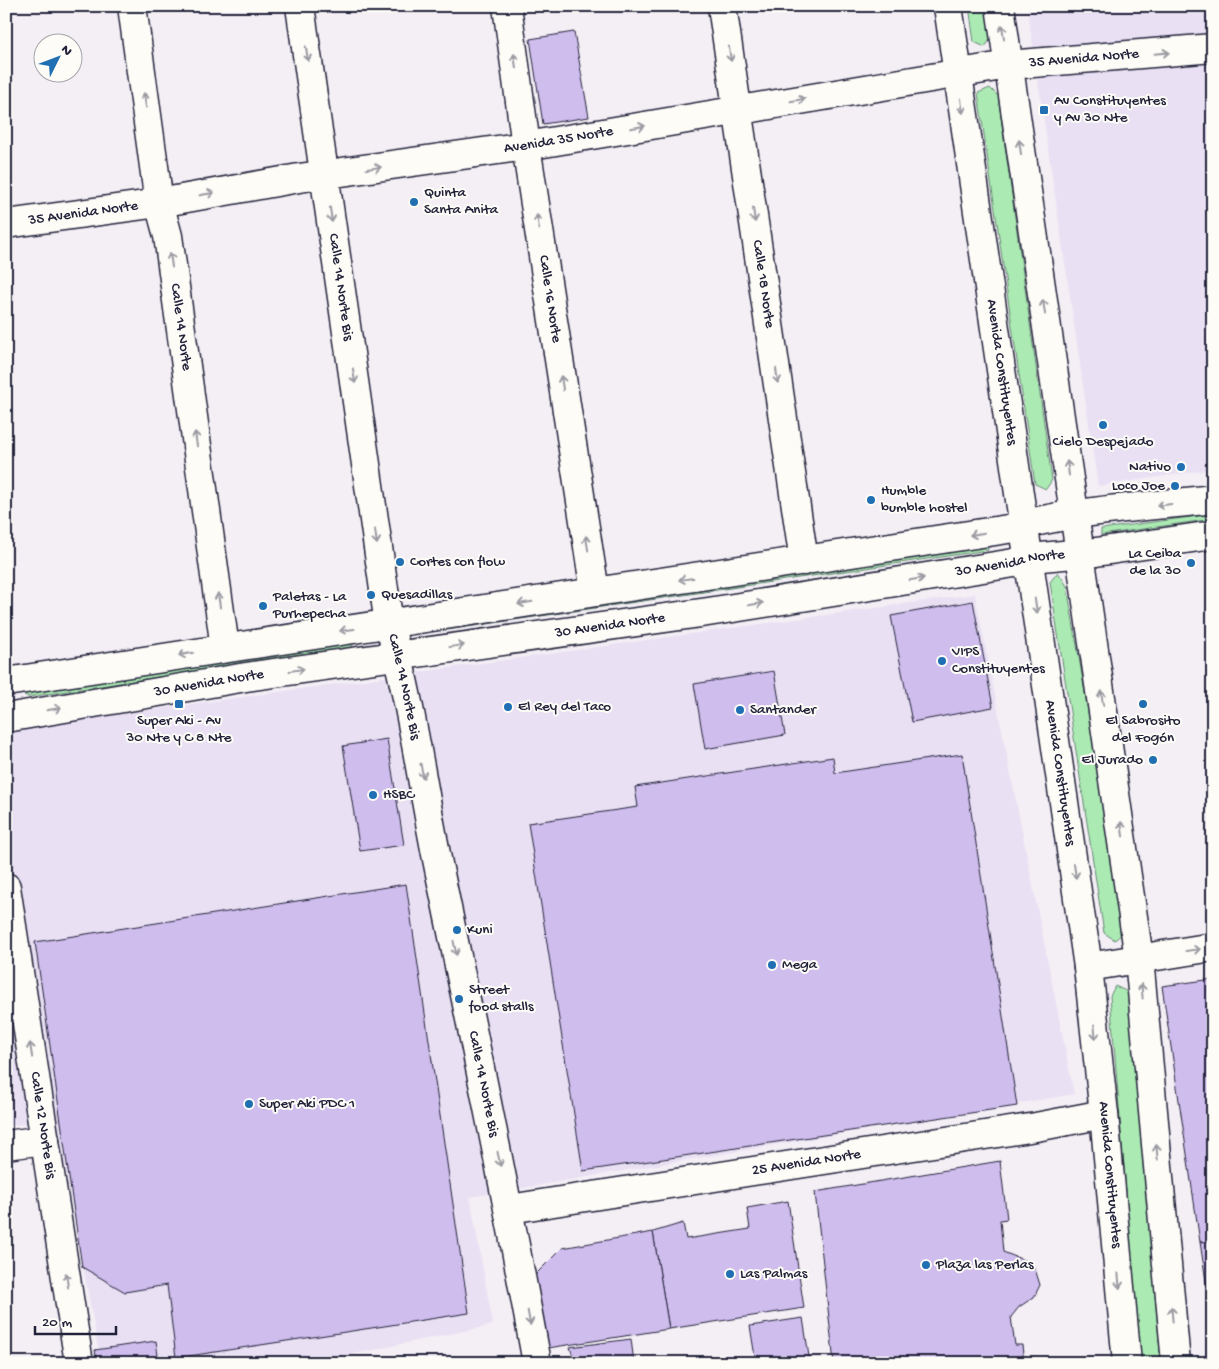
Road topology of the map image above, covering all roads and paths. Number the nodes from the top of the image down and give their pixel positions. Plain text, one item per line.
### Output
1 (132, 6) edge
2 (300, 6) edge
3 (507, 6) edge
4 (722, 6) edge
5 (948, 6) edge
6 (1000, 6) edge
7 (1213, 48) edge
8 (1008, 65) junction
9 (958, 74) junction
10 (738, 110) junction
11 (526, 146) junction
12 (326, 175) junction
13 (159, 203) junction
14 (6, 224) edge
15 (1213, 499) edge
16 (1074, 516) junction
17 (1024, 524) junction
18 (1213, 535) edge
19 (1079, 552) junction
20 (1030, 558) junction
21 (804, 561) junction
22 (595, 592) junction
23 (390, 624) junction
24 (225, 648) junction
25 (398, 655) junction
26 (6, 682) edge
27 (6, 718) edge
28 (6, 887) edge
29 (1213, 947) edge
30 (1139, 958) junction
31 (1088, 967) junction
32 (1104, 1114) junction
33 (45, 1140) junction
34 (6, 1145) edge
35 (509, 1209) junction
36 (79, 1363) edge
37 (537, 1363) edge
38 (1127, 1363) edge
39 (1176, 1363) edge

13 -> 1 street, Calle 14 Norte
2 -> 12 street, Calle 14 Norte Bis
11 -> 3 street, Calle 16 Norte
4 -> 10 street, Calle 18 Norte
5 - 9 street, Avenida Constituyentes
8 -> 6 street
8 -> 7 street, 35 Avenida Norte
8 - 9 street, 35 Avenida Norte
16 -> 8 street
10 -> 9 street, Avenida 35 Norte
9 -> 17 street, Avenida Constituyentes
11 -> 10 street, Avenida 35 Norte
10 -> 21 street, Calle 18 Norte
12 -> 11 street, Avenida 35 Norte
22 -> 11 street, Calle 16 Norte
13 -> 12 street, Avenida 35 Norte
12 -> 23 street, Calle 14 Norte Bis
13 - 14 street, 35 Avenida Norte
24 -> 13 street, Calle 14 Norte
15 -> 16 street
16 - 17 street
16 - 19 street
17 - 20 street, Avenida Constituyentes
17 -> 21 street
18 - 19 street, 30 Avenida Norte
19 - 20 street, 30 Avenida Norte
30 -> 19 street
25 -> 20 street, 30 Avenida Norte
20 -> 31 street, Avenida Constituyentes
21 -> 22 street
22 -> 23 street
23 -> 24 street
23 - 25 street, Calle 14 Norte Bis
24 -> 26 street
27 -> 25 street, 30 Avenida Norte
25 -> 35 street, Calle 14 Norte Bis
33 -> 28 street, Calle 12 Norte Bis
30 -> 29 street
30 - 31 street
39 -> 30 street
31 -> 32 street, Avenida Constituyentes
32 - 35 street, 25 Avenida Norte
32 -> 38 street, Avenida Constituyentes
33 - 34 street
36 -> 33 street, Calle 12 Norte Bis
35 -> 37 street, Calle 14 Norte Bis

